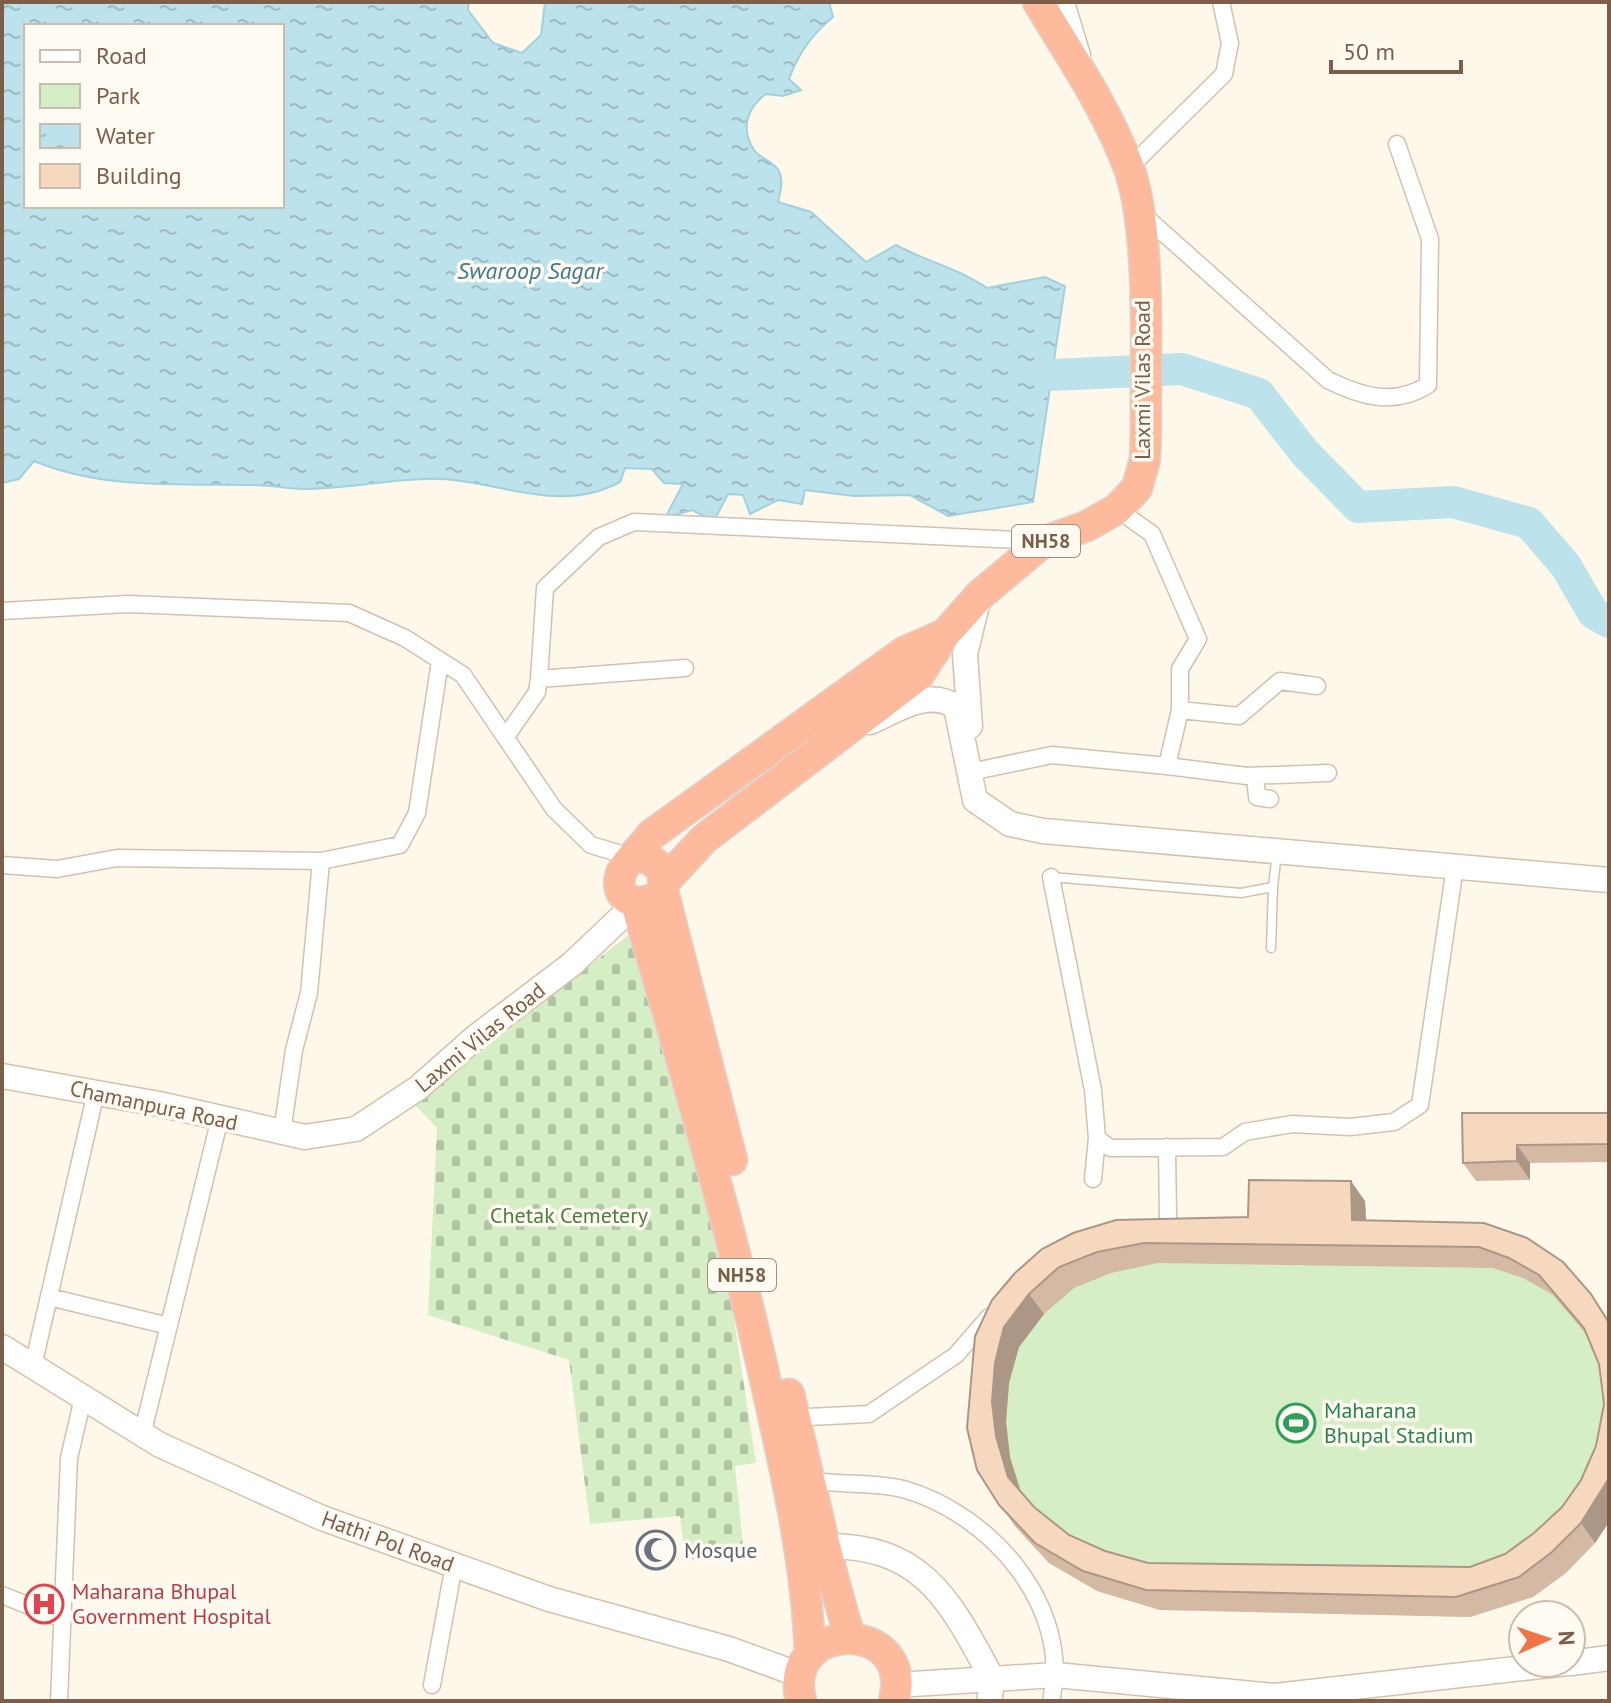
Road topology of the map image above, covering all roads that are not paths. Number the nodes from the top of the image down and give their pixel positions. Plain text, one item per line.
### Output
1 (1038, 2) edge
2 (1066, 2) edge
3 (1221, 2) edge
4 (1092, 91) junction
5 (1397, 144) dead end
6 (1129, 168) junction
7 (1140, 224) junction
8 (1117, 509) junction
9 (1043, 542) junction
10 (980, 595) junction
11 (2, 611) edge
12 (945, 634) junction
13 (440, 661) junction
14 (685, 668) dead end
15 (539, 679) junction
16 (1317, 686) dead end
17 (1180, 710) junction
18 (507, 735) junction
19 (834, 739) junction
20 (1167, 766) junction
21 (975, 771) junction
22 (1328, 773) dead end
23 (1255, 776) junction
24 (1270, 799) dead end
25 (990, 813) junction
26 (1277, 853) junction
27 (635, 858) junction
28 (321, 861) junction
29 (2, 865) edge
30 (1455, 867) junction
31 (1051, 877) joint
32 (1609, 880) edge
33 (1273, 887) junction
34 (655, 892) junction
35 (1271, 948) dead end
36 (2, 1076) edge
37 (96, 1092) junction
38 (220, 1118) junction
39 (294, 1135) junction
40 (1097, 1138) junction
41 (1167, 1147) junction
42 (1093, 1179) dead end
43 (1168, 1220) edge
44 (49, 1297) junction
45 (1004, 1300) edge
46 (169, 1326) junction
47 (2, 1347) edge
48 (33, 1366) junction
49 (83, 1398) junction
50 (784, 1418) junction
51 (142, 1435) junction
52 (811, 1480) junction
53 (822, 1546) junction
54 (454, 1565) junction
55 (2, 1595) edge
56 (62, 1619) junction
57 (850, 1637) junction
58 (1609, 1658) edge
59 (1587, 1661) edge
60 (1507, 1671) edge
61 (1056, 1675) junction
62 (804, 1677) edge
63 (432, 1685) dead end
64 (991, 1690) edge
65 (895, 1693) edge
66 (1277, 1699) edge
67 (59, 1701) edge
68 (1051, 1701) edge

1 - 4 highway, Laxmi Vilas Road / NH58
2 - 4 street
3 - 6 street
4 - 6 highway, Laxmi Vilas Road / NH58
5 - 7 street
6 - 7 highway, Laxmi Vilas Road / NH58
7 - 8 highway, Laxmi Vilas Road / NH58
8 - 9 highway, Laxmi Vilas Road / NH58
8 - 17 street
9 - 10 highway, Laxmi Vilas Road / NH58
9 - 15 street
10 - 12 highway, Laxmi Vilas Road / NH58
10 - 21 street
11 - 13 street
12 - 19 highway, NH58
12 - 27 highway, Laxmi Vilas Road / NH58
13 - 18 street
13 - 28 street
14 - 15 street
15 - 18 street
16 - 17 street
17 - 20 street
18 - 27 street
19 - 25 street
19 - 34 highway, NH58
20 - 21 street
20 - 23 street
21 - 25 street
22 - 23 street
23 - 24 street
25 - 26 street
26 - 30 street
26 - 33 lane
27 - 34 highway
28 - 29 street
28 - 39 street
30 - 32 street
30 - 41 street
31 - 33 lane
31 - 40 street
33 - 35 lane
34 - 39 street, Laxmi Vilas Road
34 - 50 highway, NH58
36 - 37 street, Chamanpura Road
37 - 38 street, Chamanpura Road
37 - 44 street
38 - 39 street, Chamanpura Road
38 - 46 street
40 - 41 street
40 - 42 street
41 - 43 street
44 - 46 street
44 - 48 street
45 - 50 street
46 - 51 street
47 - 48 street, Hathi Pol Road
48 - 49 street, Hathi Pol Road
49 - 51 street, Hathi Pol Road
49 - 56 street
50 - 52 highway, NH58
50 - 62 highway, NH58
51 - 54 street, Hathi Pol Road
52 - 53 highway, NH58
52 - 61 street
53 - 57 highway, NH58
53 - 64 street
54 - 62 street, Hathi Pol Road
54 - 63 street
55 - 56 street
56 - 67 street
57 - 62 highway
57 - 65 highway
58 - 59 street
60 - 66 street
61 - 64 street
61 - 66 street
61 - 68 street
64 - 65 street

